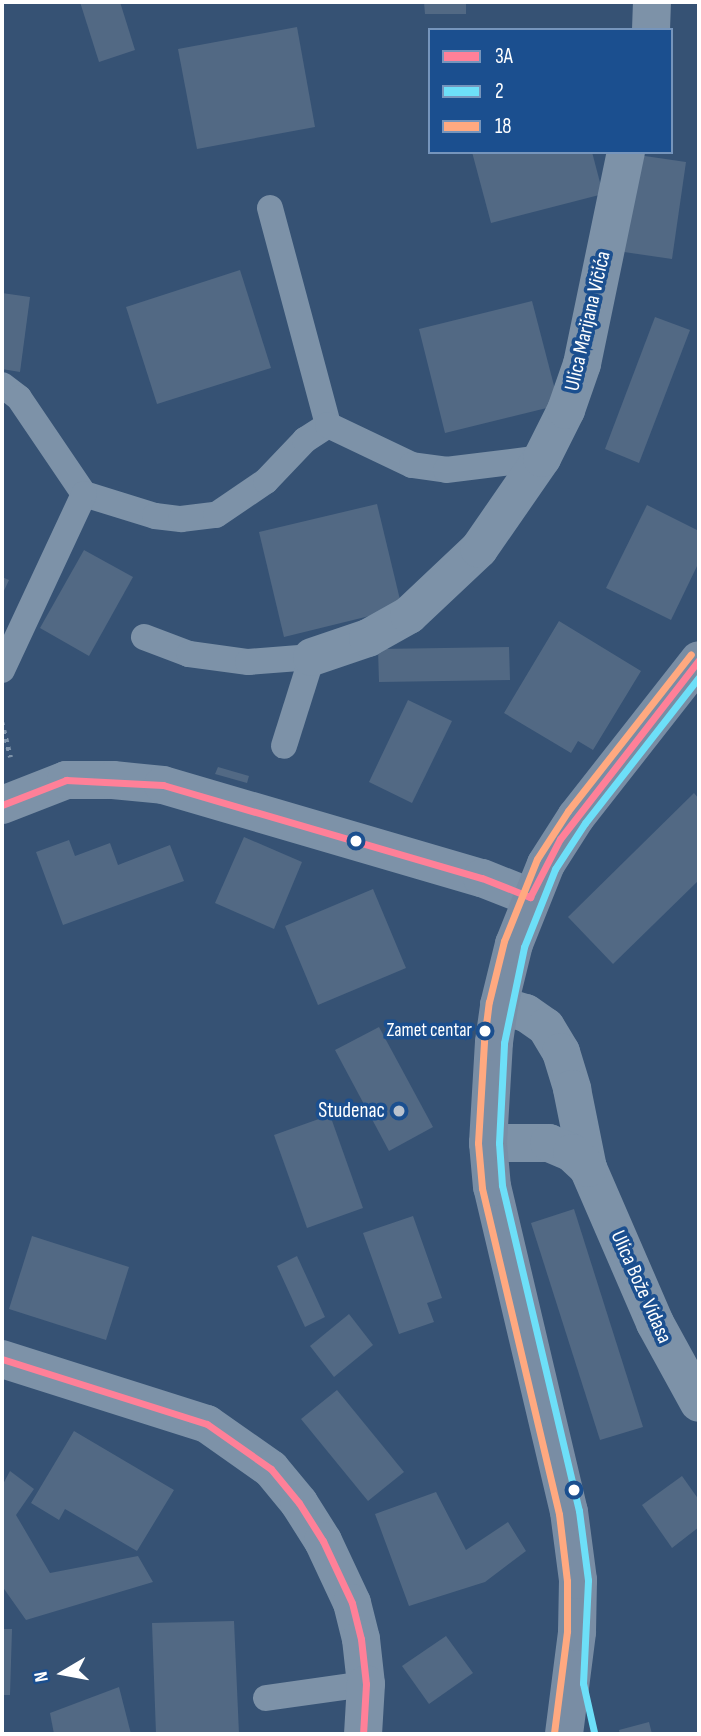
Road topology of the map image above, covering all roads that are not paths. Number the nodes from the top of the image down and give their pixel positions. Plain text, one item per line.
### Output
1 (652, 2) edge
2 (651, 28) edge
3 (626, 154) edge
4 (270, 208) dead end
5 (2, 385) edge
6 (328, 425) junction
7 (542, 457) junction
8 (84, 494) junction
9 (144, 637) dead end
10 (312, 657) junction
11 (699, 660) edge
12 (2, 670) edge
13 (284, 746) dead end
14 (2, 805) edge
15 (530, 897) junction
16 (499, 1005) junction
17 (488, 1143) junction
18 (589, 1168) junction
19 (2, 1359) edge
20 (699, 1403) edge
21 (366, 1684) junction
22 (572, 1684) junction
23 (265, 1698) dead end
24 (363, 1734) edge
25 (564, 1734) edge
26 (584, 1734) edge

1 - 2 street
3 - 7 street, Ulica Marijana Vičića
4 - 6 lane
5 - 8 lane
6 - 7 lane
6 - 8 lane
7 - 10 street, Ulica Marijana Vičića
8 - 12 lane
9 - 10 lane
10 - 13 lane
11 - 15 main road
14 - 15 street
15 - 16 main road
16 - 17 main road
16 - 18 street, Ulica Bože Vidasa
17 - 18 street
17 - 22 main road
18 - 20 street, Ulica Bože Vidasa
19 - 21 street
21 - 23 lane
21 - 24 street
22 - 25 main road
22 - 26 lane

